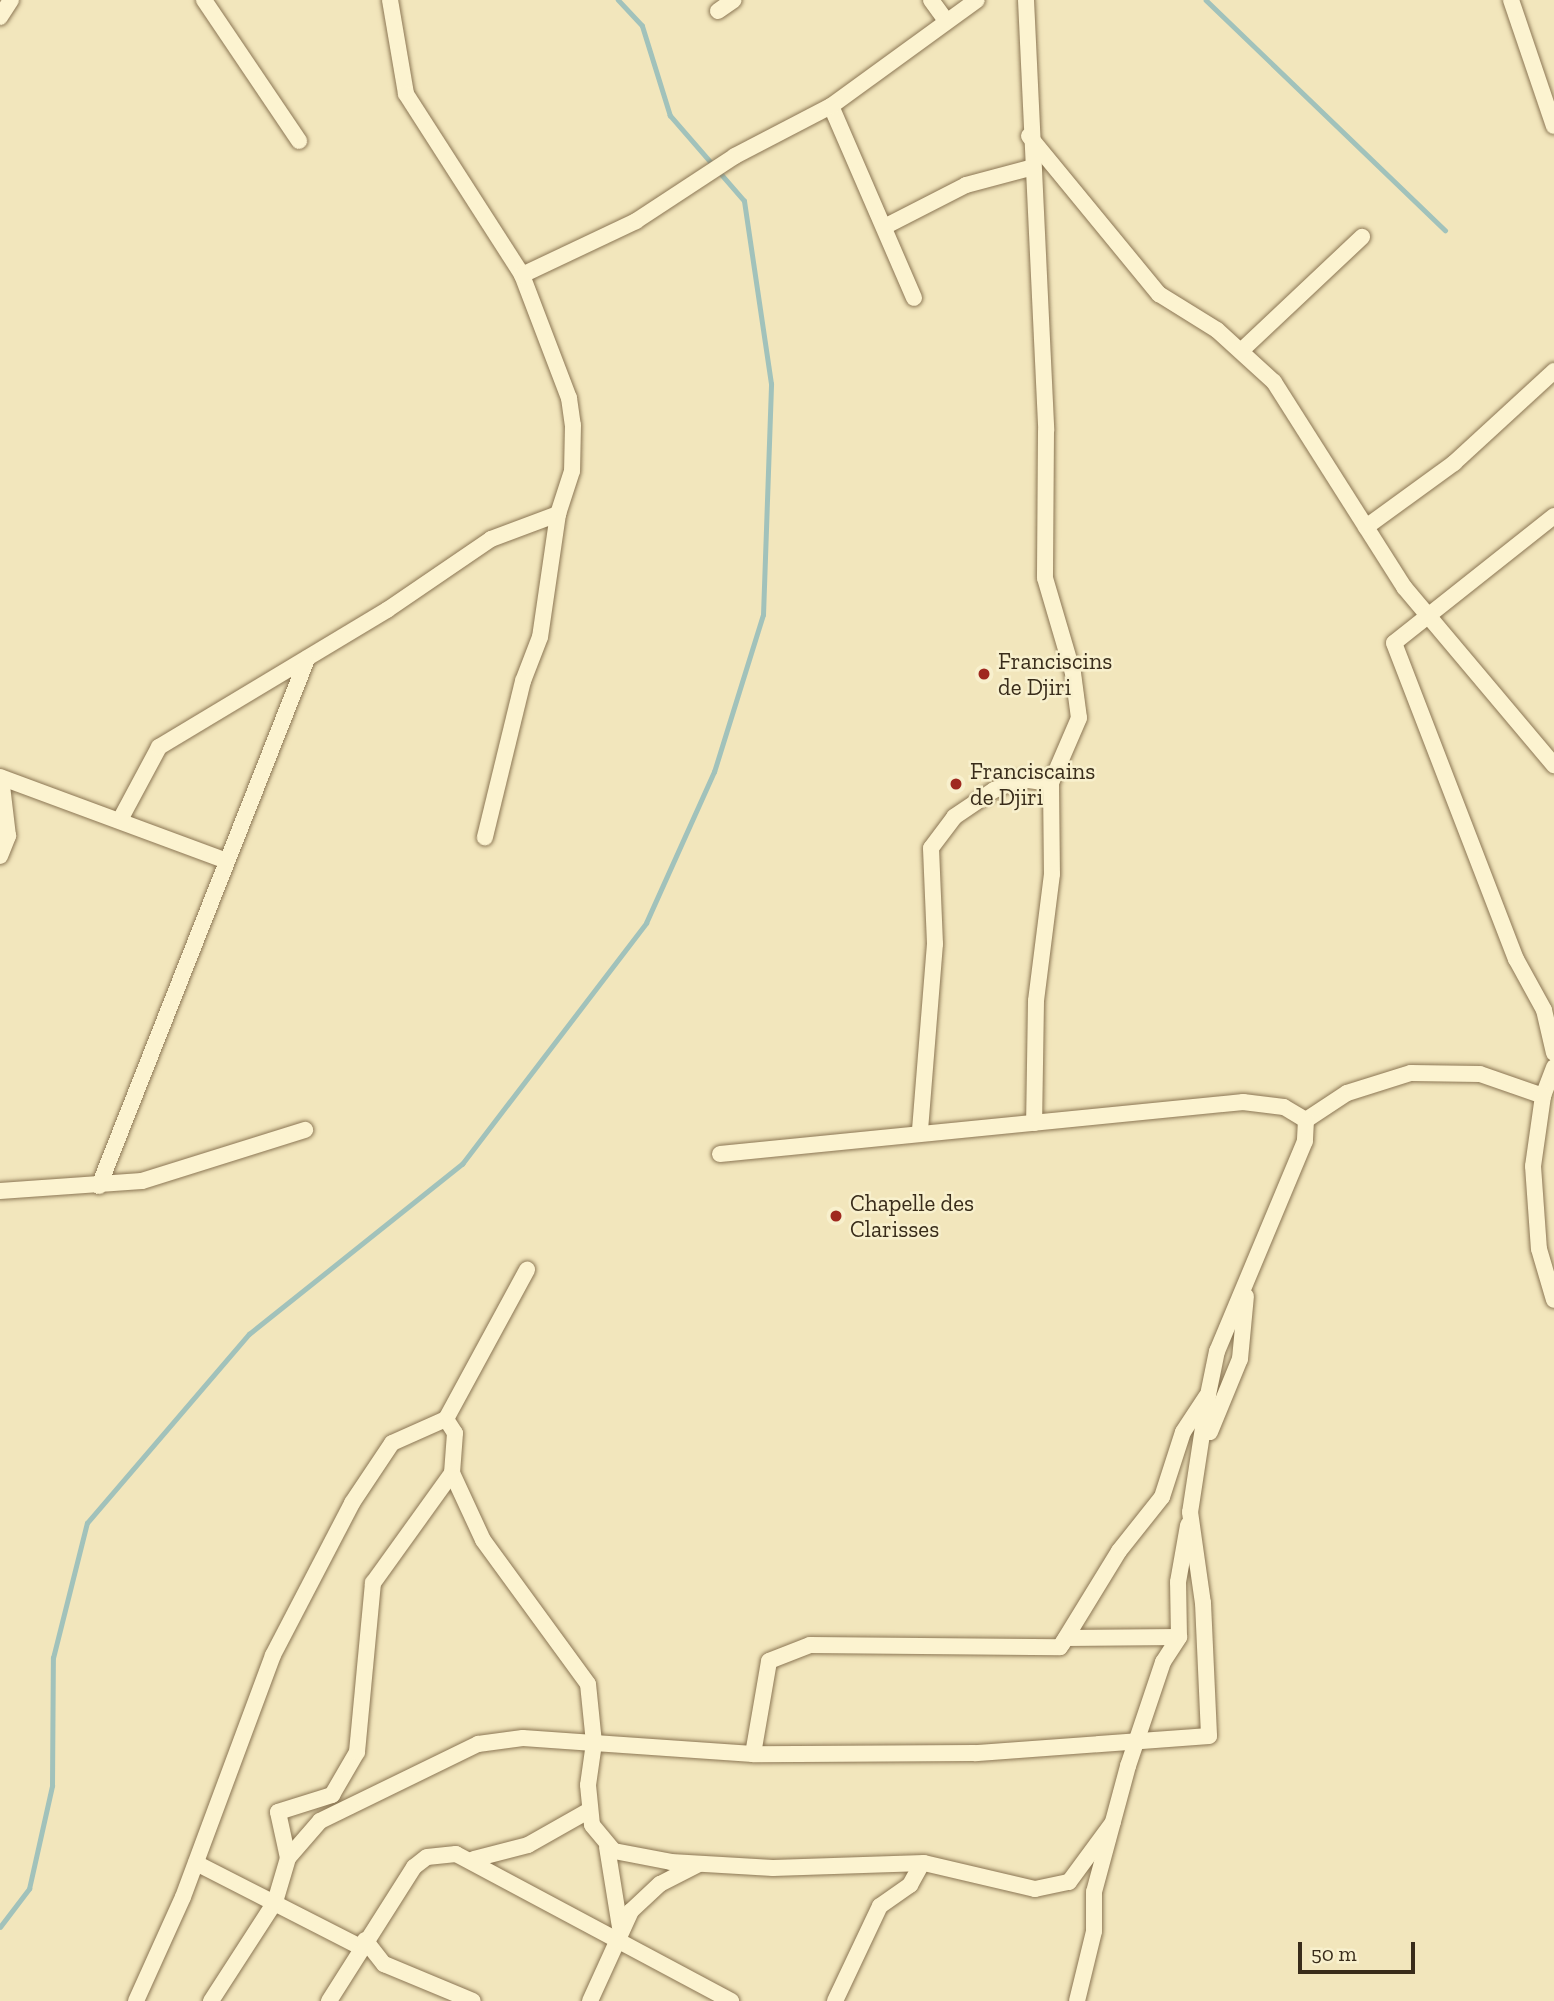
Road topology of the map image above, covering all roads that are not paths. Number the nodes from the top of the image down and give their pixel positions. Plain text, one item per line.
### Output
1 (11, 0) edge
2 (204, 0) edge
3 (390, 0) edge
4 (734, 0) edge
5 (931, 0) edge
6 (976, 0) edge
7 (1027, 0) edge
8 (1511, 0) edge
9 (718, 11) dead end
10 (0, 17) edge
11 (946, 21) junction
12 (831, 106) junction
13 (1554, 127) edge
14 (1029, 136) junction
15 (299, 141) dead end
16 (1030, 168) junction
17 (886, 226) junction
18 (1362, 237) dead end
19 (522, 275) junction
20 (914, 298) dead end
21 (1242, 350) junction
22 (1554, 371) edge
23 (558, 514) junction
24 (1554, 516) edge
25 (1366, 527) junction
26 (1429, 618) junction
27 (307, 659) junction
28 (1554, 765) edge
29 (0, 777) edge
30 (1051, 783) junction
31 (121, 818) junction
32 (485, 836) dead end
33 (0, 856) edge
34 (224, 860) junction
35 (1554, 1053) edge
36 (1554, 1067) edge
37 (1543, 1096) junction
38 (1306, 1119) junction
39 (1034, 1124) junction
40 (305, 1130) dead end
41 (920, 1130) junction
42 (720, 1154) dead end
43 (99, 1186) junction
44 (0, 1191) edge
45 (527, 1270) dead end
46 (1247, 1287) junction
47 (1554, 1300) edge
48 (1208, 1395) junction
49 (446, 1419) junction
50 (1202, 1451) junction
51 (452, 1473) junction
52 (1190, 1512) junction
53 (1179, 1637) junction
54 (1060, 1647) junction
55 (594, 1743) junction
56 (1135, 1745) junction
57 (753, 1754) junction
58 (588, 1811) junction
59 (1113, 1822) junction
60 (607, 1847) junction
61 (288, 1858) junction
62 (474, 1860) junction
63 (196, 1863) junction
64 (702, 1863) junction
65 (921, 1865) junction
66 (275, 1902) junction
67 (618, 1932) junction
68 (364, 1944) junction
69 (136, 2001) edge
70 (211, 2001) edge
71 (329, 2001) edge
72 (473, 2001) edge
73 (590, 2001) edge
74 (731, 2001) edge
75 (835, 2001) edge
76 (1077, 2001) edge

1 - 10 street
2 - 15 street
3 - 19 street
4 - 9 street
5 - 11 street
6 - 11 street
7 - 14 street
8 - 13 street
11 - 12 street
12 - 17 street
12 - 19 street
14 - 16 street
14 - 21 street
16 - 17 street
16 - 30 street
17 - 20 street
18 - 21 street
19 - 23 street
21 - 25 street
22 - 25 street
23 - 27 street
23 - 32 street
24 - 26 street
25 - 26 street
26 - 28 street
26 - 35 street
27 - 31 street
27 - 34 street
29 - 31 street
29 - 33 street
30 - 39 street
30 - 41 street
31 - 34 street
34 - 43 street
36 - 37 street
37 - 38 street
37 - 47 street
38 - 39 street
38 - 46 street
39 - 41 street
40 - 43 street
41 - 42 street
43 - 44 street
45 - 49 street
46 - 48 street
46 - 50 street
48 - 50 street
48 - 54 street
49 - 51 street
49 - 63 street
50 - 52 street
51 - 55 street
51 - 61 street
52 - 53 street
52 - 56 street
53 - 54 street
53 - 56 street
54 - 57 street
55 - 57 street
55 - 58 street
55 - 61 street
56 - 57 street
56 - 59 street
58 - 60 street
58 - 62 street
59 - 65 street
59 - 76 street
60 - 64 street
60 - 67 street
61 - 66 street
62 - 67 street
62 - 68 street
63 - 66 street
63 - 69 street
64 - 65 street
64 - 67 street
65 - 75 street
66 - 68 street
66 - 70 street
67 - 73 street
67 - 74 street
68 - 71 street
68 - 72 street

